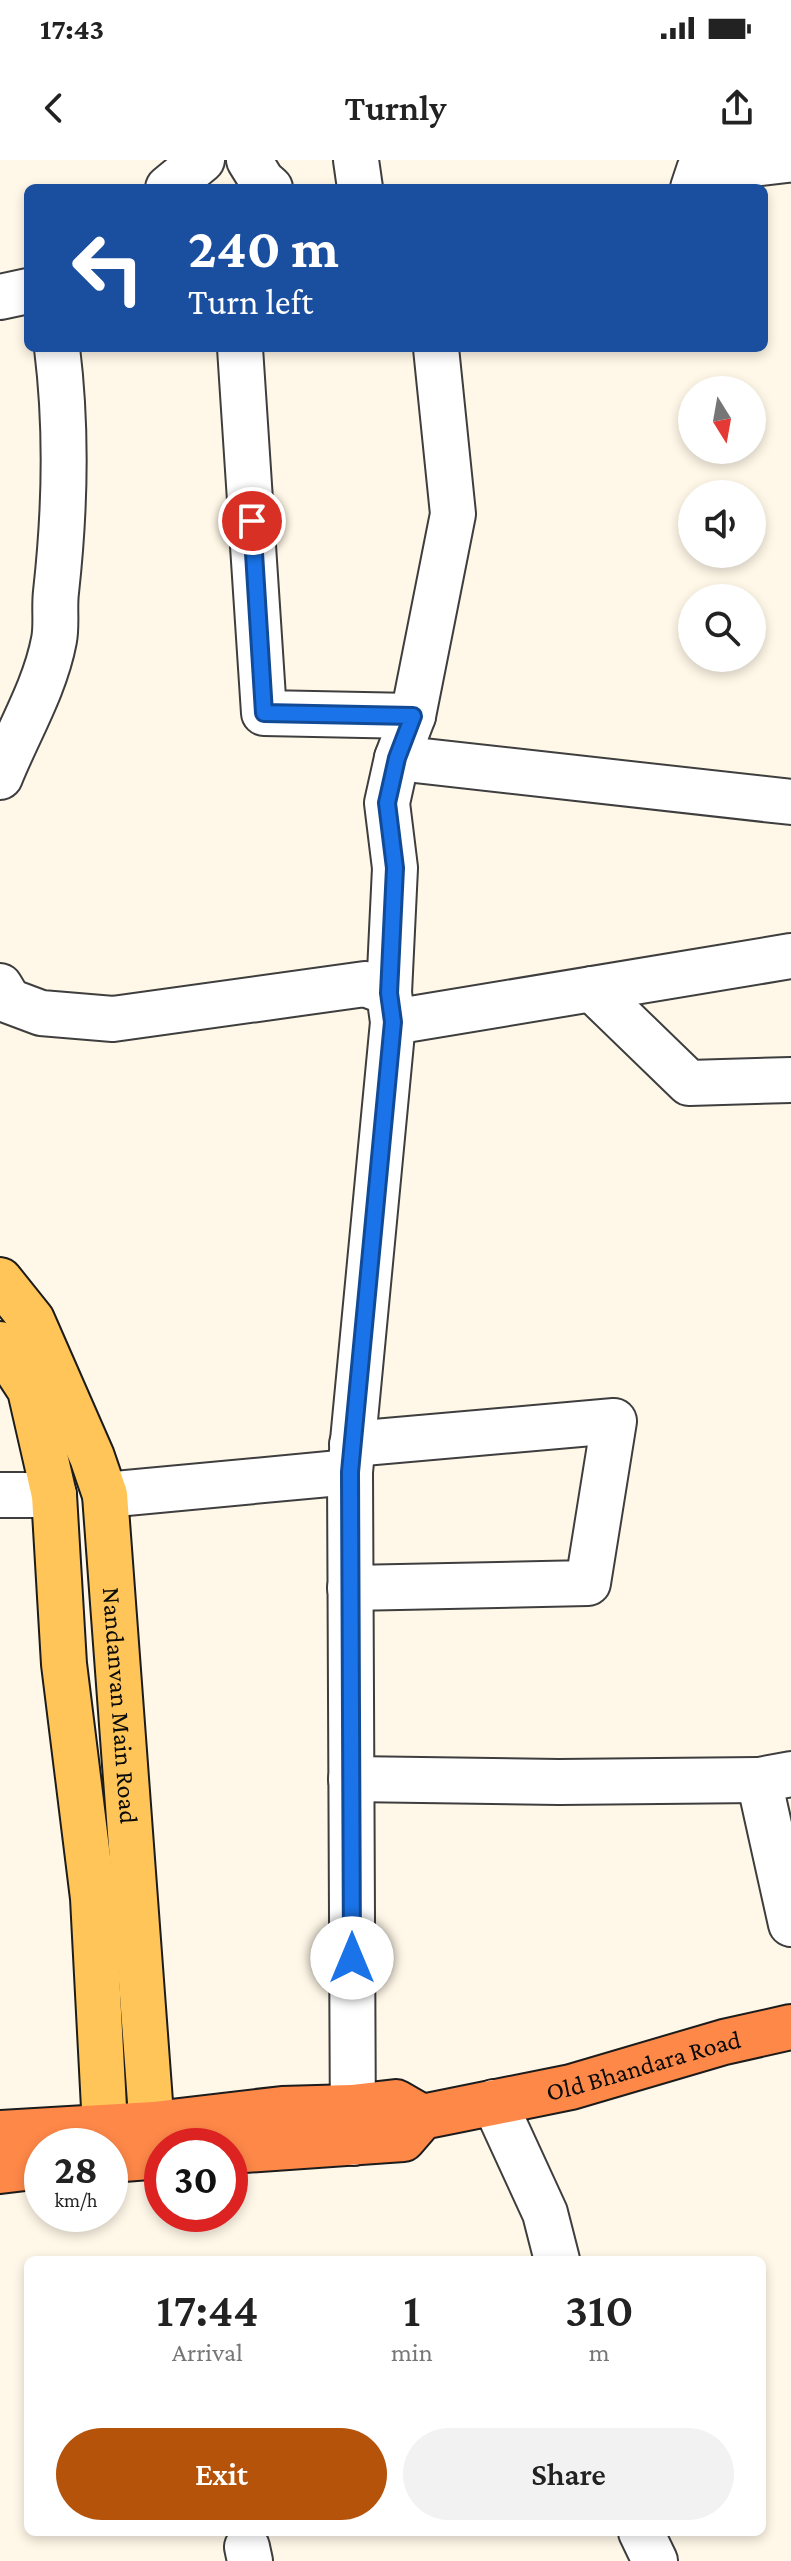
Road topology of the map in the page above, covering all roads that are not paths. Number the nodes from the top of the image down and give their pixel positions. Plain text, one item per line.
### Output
1 (202, 160) edge
2 (226, 160) edge
3 (249, 160) edge
4 (356, 160) edge
5 (787, 160) edge
6 (173, 184) edge
7 (219, 184) edge
8 (265, 184) edge
9 (359, 184) edge
10 (694, 184) edge
11 (24, 292) edge
12 (0, 297) edge
13 (58, 352) edge
14 (240, 352) edge
15 (436, 352) edge
16 (413, 716) junction
17 (397, 758) junction
18 (0, 777) edge
19 (791, 802) edge
20 (791, 956) edge
21 (0, 986) edge
22 (592, 989) junction
23 (391, 1007) junction
24 (791, 1080) edge
25 (0, 1280) edge
26 (0, 1344) edge
27 (351, 1458) junction
28 (0, 1495) edge
29 (54, 1495) junction
30 (105, 1495) junction
31 (350, 1588) junction
32 (775, 1777) edge
33 (351, 1779) junction
34 (791, 1924) edge
35 (791, 2027) edge
36 (494, 2102) junction
37 (353, 2125) junction
38 (106, 2128) edge
39 (156, 2128) edge
40 (216, 2128) edge
41 (0, 2133) edge
42 (24, 2135) edge
43 (248, 2147) edge
44 (24, 2168) edge
45 (0, 2171) edge
46 (556, 2256) edge
47 (643, 2536) edge
48 (655, 2561) edge

1 - 6 street
2 - 7 street
3 - 8 street
4 - 9 street
5 - 10 street
11 - 12 street
13 - 18 street
14 - 16 street
15 - 16 street
16 - 17 street
17 - 19 street
17 - 23 street
20 - 22 street
21 - 23 street
22 - 23 street
22 - 24 street
23 - 27 street
25 - 30 main road, Nandanvan Main Road
26 - 29 main road
27 - 30 street
27 - 31 street
27 - 31 street
28 - 29 street
29 - 38 main road
30 - 39 main road, Nandanvan Main Road
31 - 33 street
32 - 33 street
32 - 34 street
33 - 37 street
35 - 36 highway, Old Bhandara Road
36 - 37 highway, Old Bhandara Road
36 - 46 street
37 - 40 highway
37 - 43 highway
41 - 42 highway
44 - 45 highway
47 - 48 street

